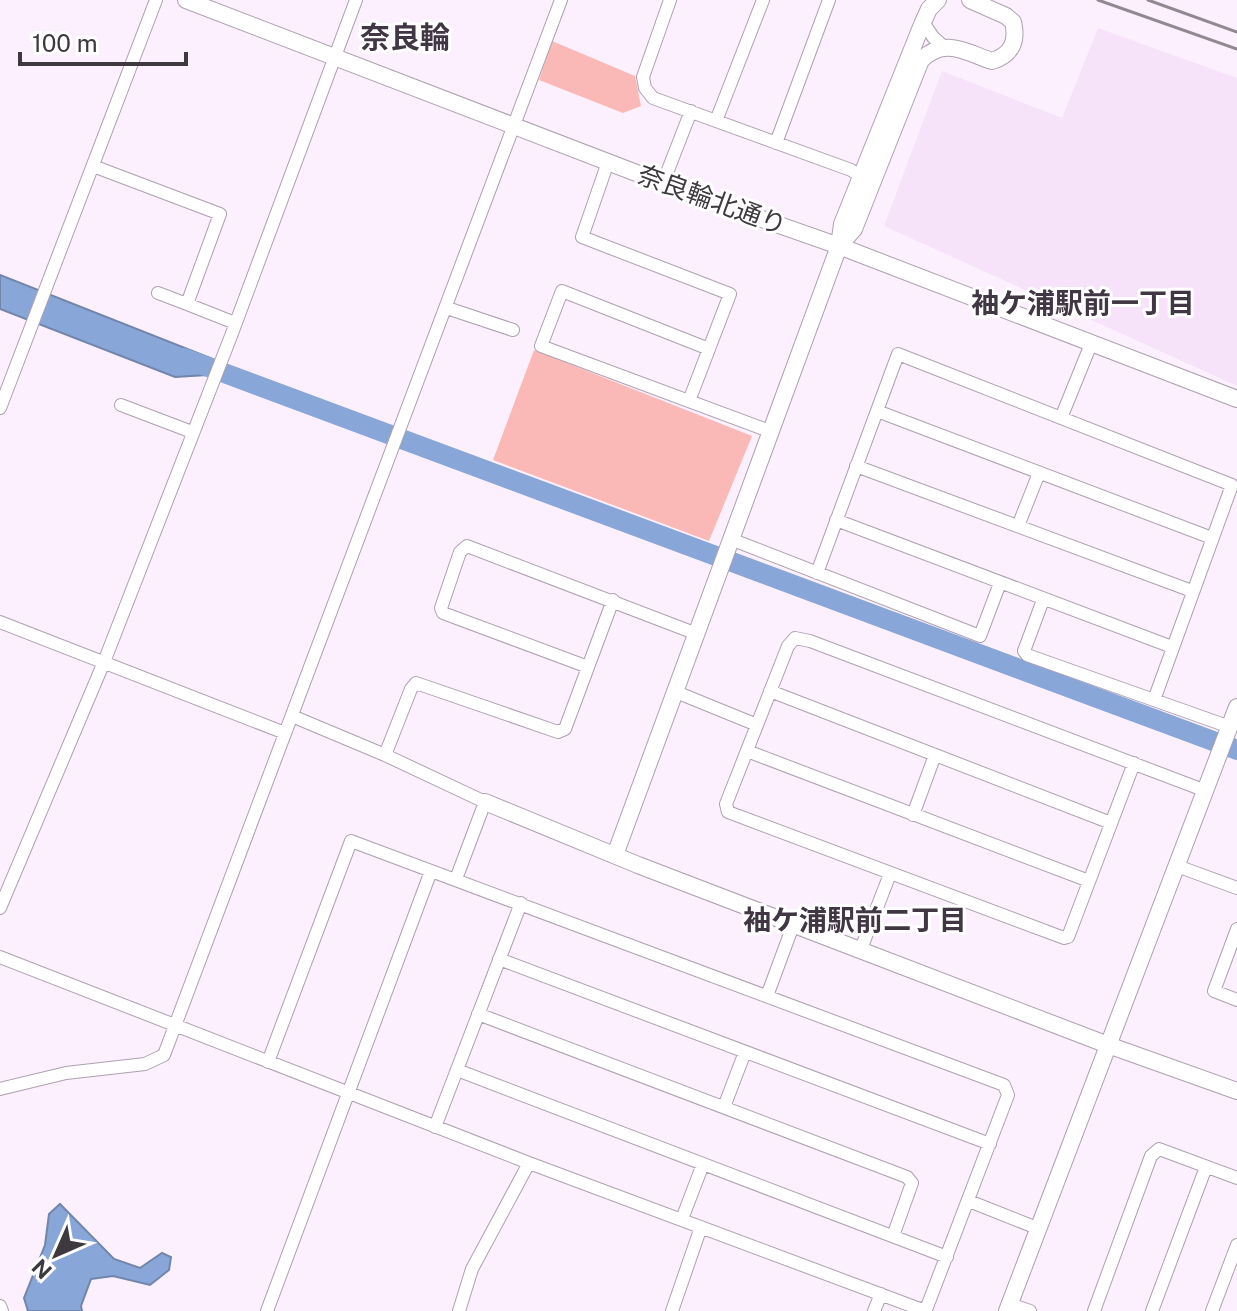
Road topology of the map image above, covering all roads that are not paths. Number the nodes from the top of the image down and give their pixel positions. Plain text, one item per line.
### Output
1 (156, 0) edge
2 (186, 0) edge
3 (356, 0) edge
4 (561, 0) edge
5 (670, 0) edge
6 (763, 0) edge
7 (829, 0) edge
8 (938, 0) edge
9 (970, 0) edge
10 (923, 22) junction
11 (943, 46) junction
12 (334, 58) junction
13 (691, 111) junction
14 (716, 121) junction
15 (512, 125) junction
16 (776, 143) junction
17 (608, 162) junction
18 (93, 166) junction
19 (860, 176) junction
20 (663, 183) junction
21 (839, 246) junction
22 (158, 293) dead end
23 (187, 304) junction
24 (447, 308) junction
25 (235, 323) junction
26 (513, 330) dead end
27 (1091, 344) junction
28 (709, 349) junction
29 (1237, 399) edge
30 (689, 401) junction
31 (121, 405) dead end
32 (0, 408) edge
33 (877, 411) junction
34 (1061, 418) junction
35 (192, 432) junction
36 (772, 432) junction
37 (856, 466) junction
38 (1039, 473) junction
39 (836, 520) junction
40 (1018, 526) junction
41 (1212, 538) junction
42 (733, 540) junction
43 (817, 573) junction
44 (1000, 583) junction
45 (1192, 591) junction
46 (613, 600) junction
47 (1043, 600) junction
48 (0, 622) edge
49 (697, 634) junction
50 (1172, 647) junction
51 (104, 662) junction
52 (588, 667) junction
53 (770, 691) junction
54 (676, 692) junction
55 (1154, 700) junction
56 (1237, 707) edge
57 (292, 716) junction
58 (757, 725) junction
59 (1228, 732) junction
60 (285, 733) junction
61 (747, 751) junction
62 (385, 755) junction
63 (935, 755) junction
64 (1134, 763) junction
65 (1206, 791) junction
66 (485, 802) junction
67 (913, 815) junction
68 (1111, 823) junction
69 (615, 855) junction
70 (1177, 866) junction
71 (431, 871) junction
72 (890, 874) junction
73 (456, 879) junction
74 (1089, 881) junction
75 (1237, 888) edge
76 (521, 903) junction
77 (0, 908) edge
78 (794, 923) junction
79 (1237, 929) edge
80 (861, 949) junction
81 (0, 957) edge
82 (499, 959) junction
83 (767, 996) junction
84 (1237, 1000) edge
85 (478, 1014) junction
86 (174, 1027) junction
87 (1108, 1045) junction
88 (745, 1052) junction
89 (268, 1062) junction
90 (457, 1070) junction
91 (0, 1089) edge
92 (1237, 1091) edge
93 (348, 1093) junction
94 (724, 1107) junction
95 (435, 1127) junction
96 (990, 1144) junction
97 (529, 1163) junction
98 (703, 1164) junction
99 (1206, 1167) junction
100 (1237, 1178) edge
101 (969, 1201) junction
102 (682, 1219) junction
103 (701, 1227) junction
104 (1037, 1228) junction
105 (893, 1236) junction
106 (1237, 1245) edge
107 (947, 1257) junction
108 (881, 1294) junction
109 (1009, 1307) edge
110 (267, 1311) edge
111 (459, 1311) edge
112 (672, 1311) edge
113 (874, 1311) edge
114 (1030, 1311) edge
115 (1094, 1311) edge
116 (1152, 1311) edge
117 (1212, 1311) edge

1 - 18 street
2 - 12 street, 奈良輪北通り
3 - 12 street
4 - 15 street
5 - 13 street
6 - 14 street
7 - 16 street
8 - 10 street
9 - 11 street
10 - 11 street
10 - 19 street
11 - 21 street
12 - 15 street, 奈良輪北通り
12 - 25 street
13 - 14 street
13 - 20 street
14 - 16 street
15 - 17 street, 奈良輪北通り
15 - 24 street
16 - 19 street
17 - 20 street, 奈良輪北通り
17 - 28 street
18 - 23 street
18 - 32 street
19 - 21 street
20 - 21 street, 奈良輪北通り
21 - 27 street, 奈良輪北通り
21 - 36 street
22 - 23 street
23 - 25 street
24 - 26 street
24 - 57 street
25 - 35 street
27 - 29 street, 奈良輪北通り
27 - 34 street
28 - 30 street
28 - 30 street
30 - 36 street
31 - 35 street
33 - 34 street
33 - 37 street
33 - 38 street
34 - 41 street
35 - 51 street
36 - 42 street
37 - 39 street
37 - 40 street
38 - 40 street
38 - 41 street
39 - 43 street
39 - 44 street
40 - 45 street
41 - 45 street
42 - 43 street
42 - 49 street
43 - 44 street
44 - 47 street
45 - 50 street
46 - 49 street
46 - 52 street
46 - 52 street
47 - 50 street
47 - 55 street
48 - 51 street
49 - 54 street
50 - 55 street
51 - 60 street
51 - 77 street
52 - 62 street
53 - 58 street
53 - 63 street
53 - 64 street
54 - 58 street
54 - 69 street
55 - 59 street
56 - 59 street
57 - 60 street
57 - 62 street
58 - 61 street
59 - 65 street
60 - 86 street
61 - 67 street
61 - 72 street
62 - 66 street
63 - 67 street
63 - 68 street
64 - 65 street
64 - 68 street
65 - 70 street
66 - 69 street
66 - 73 street
67 - 74 street
68 - 74 street
69 - 78 street
70 - 75 street
70 - 87 street
71 - 73 street
71 - 89 street
71 - 93 street
72 - 74 street
72 - 80 street
73 - 76 street
76 - 82 street
76 - 83 street
78 - 80 street
78 - 83 street
79 - 84 street
80 - 87 street
81 - 86 street
82 - 85 street
82 - 88 street
83 - 96 street
85 - 90 street
85 - 94 street
86 - 89 street
86 - 91 street
87 - 92 street
87 - 104 street
88 - 94 street
88 - 96 street
89 - 93 street
90 - 95 street
90 - 98 street
93 - 95 street
93 - 110 street
94 - 105 street
95 - 97 street
96 - 101 street
97 - 102 street
97 - 111 street
98 - 102 street
98 - 105 street
99 - 100 street
99 - 115 street
99 - 116 street
101 - 104 street
101 - 107 street
102 - 103 street
103 - 108 street
103 - 112 street
104 - 109 street
105 - 107 street
106 - 117 street
107 - 108 street
108 - 113 street
109 - 114 street

